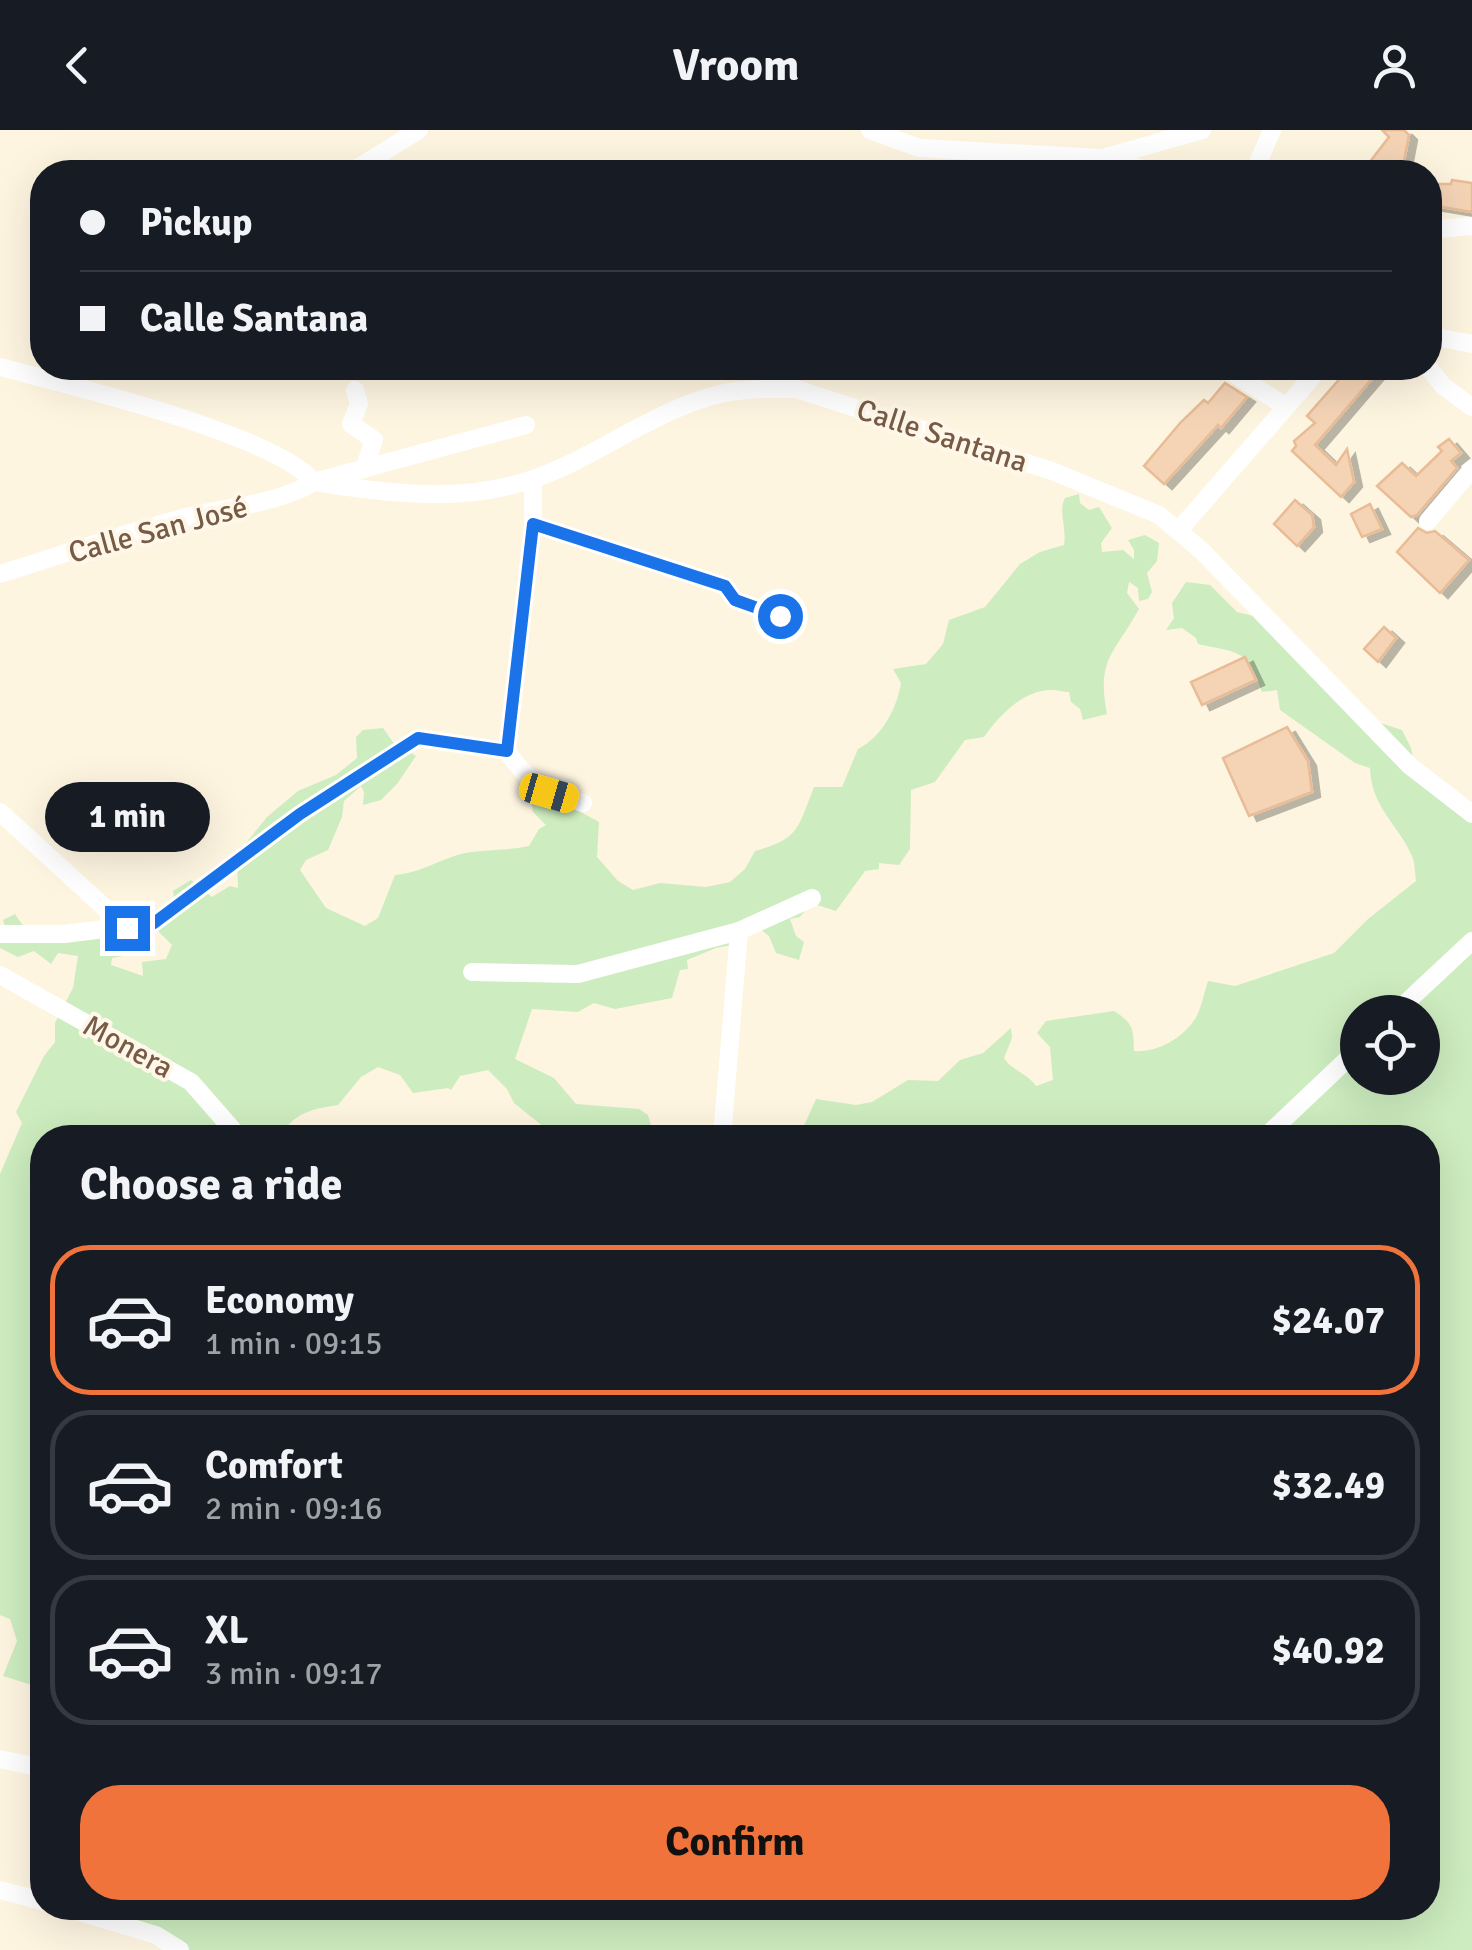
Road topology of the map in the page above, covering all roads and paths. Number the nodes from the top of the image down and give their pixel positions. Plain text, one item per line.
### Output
1 (419, 130) edge
2 (870, 130) edge
3 (1202, 130) edge
4 (1272, 130) edge
5 (1102, 158) junction
6 (370, 160) edge
7 (1109, 160) edge
8 (1259, 160) edge
9 (1472, 226) edge
10 (1442, 229) edge
11 (1442, 338) edge
12 (1472, 344) edge
13 (0, 367) edge
14 (30, 371) edge
15 (72, 380) edge
16 (1244, 380) edge
17 (1309, 380) edge
18 (1438, 380) edge
19 (355, 390) dead end
20 (1286, 406) junction
21 (1472, 407) edge
22 (526, 425) dead end
23 (364, 469) junction
24 (1472, 469) edge
25 (532, 479) junction
26 (314, 482) junction
27 (1428, 522) dead end
28 (533, 524) junction
29 (1179, 530) junction
30 (0, 574) edge
31 (780, 616) dead end
32 (507, 751) junction
33 (583, 802) dead end
34 (0, 812) edge
35 (1472, 814) edge
36 (812, 898) dead end
37 (127, 928) junction
38 (739, 931) junction
39 (0, 934) edge
40 (1472, 941) edge
41 (472, 972) dead end
42 (0, 975) edge
43 (1414, 995) edge
44 (1340, 1066) edge
45 (229, 1125) edge
46 (723, 1125) edge
47 (1278, 1125) edge
48 (0, 1759) edge
49 (30, 1765) edge
50 (0, 1890) edge
51 (30, 1898) edge
52 (106, 1920) edge
53 (180, 1950) edge

1 - 6 street
2 - 5 street
3 - 5 street
4 - 8 street
5 - 7 street
9 - 10 street
11 - 12 street
13 - 14 street, Calle Santana
15 - 26 street, Calle Santana
16 - 20 street
17 - 20 street
18 - 21 street
19 - 23 street
20 - 29 street
22 - 23 street, Calle San José
23 - 26 street, Calle San José
24 - 27 street
25 - 26 street, Calle Santana
25 - 28 street
25 - 29 street, Calle Santana
26 - 30 street, Calle San José
28 - 31 street
28 - 32 street
29 - 35 street, Calle Santana
32 - 33 street
32 - 37 street
34 - 37 street
36 - 38 street
37 - 39 street
38 - 41 street
38 - 46 street
40 - 43 street
42 - 45 street, Monera
44 - 47 street
48 - 49 street
50 - 51 street
52 - 53 street

